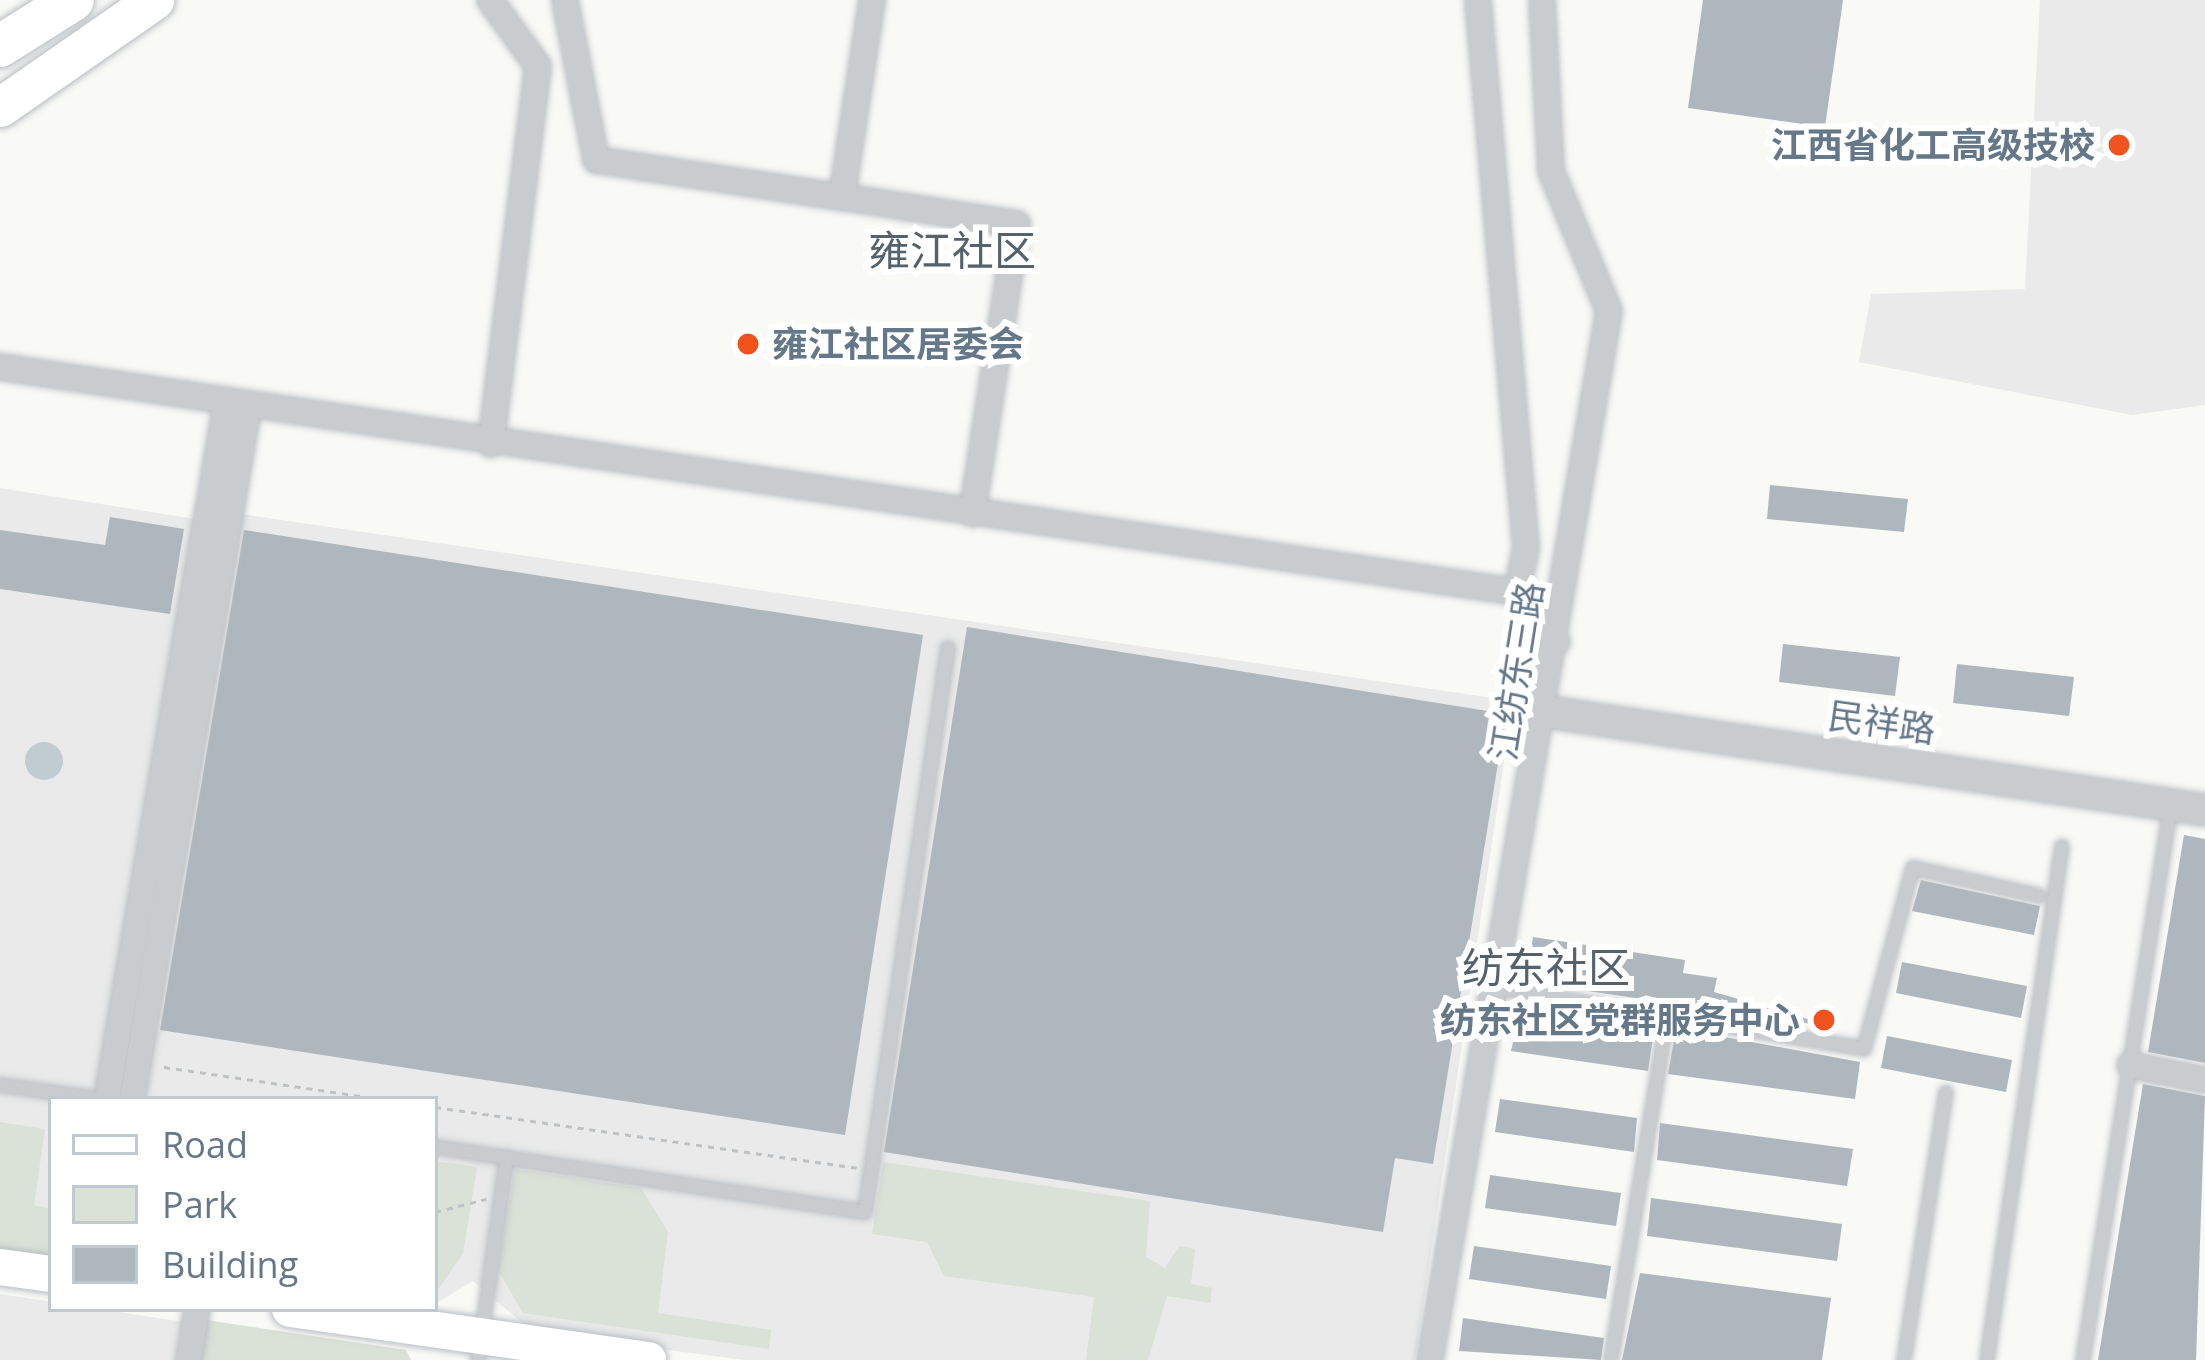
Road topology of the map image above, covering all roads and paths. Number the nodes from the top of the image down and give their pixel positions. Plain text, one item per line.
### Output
1 (74, 0) edge
2 (154, 0) edge
3 (490, 0) edge
4 (565, 0) edge
5 (872, 0) edge
6 (1478, 0) edge
7 (1542, 0) edge
8 (0, 46) edge
9 (0, 107) edge
10 (842, 197) junction
11 (0, 368) edge
12 (237, 407) junction
13 (491, 444) junction
14 (972, 514) junction
15 (1517, 592) junction
16 (1557, 642) junction
17 (947, 648) dead end
18 (1548, 705) junction
19 (2205, 798) edge
20 (2171, 805) junction
21 (2205, 810) edge
22 (2062, 846) dead end
23 (2039, 896) dead end
24 (1497, 988) junction
25 (1667, 1017) junction
26 (138, 1064) junction
27 (2130, 1065) junction
28 (2205, 1080) edge
29 (0, 1085) edge
30 (1946, 1091) dead end
31 (82, 1096) edge
32 (105, 1096) edge
33 (133, 1096) edge
34 (361, 1096) edge
35 (438, 1107) edge
36 (438, 1147) edge
37 (507, 1157) junction
38 (871, 1170) junction
39 (502, 1195) junction
40 (438, 1211) edge
41 (0, 1267) edge
42 (48, 1274) edge
43 (196, 1312) edge
44 (305, 1312) edge
45 (480, 1348) edge
46 (189, 1360) edge
47 (648, 1360) edge
48 (1430, 1360) edge
49 (1611, 1360) edge
50 (1904, 1360) edge
51 (1987, 1360) edge
52 (2083, 1360) edge

1 - 8 highway
2 - 9 main road
3 - 13 street
4 - 10 street
5 - 10 street
6 - 15 street
7 - 16 street, 江纺东三路
10 - 14 street
11 - 12 street
12 - 13 street
12 - 26 street
12 - 32 street
13 - 14 street
14 - 15 street
15 - 16 street
16 - 18 street, 江纺东三路
17 - 38 lane
18 - 19 street, 民祥路
18 - 20 street, 民祥路
18 - 24 street, 江纺东三路
20 - 21 street, 民祥路
20 - 27 lane
22 - 51 lane
23 - 25 lane
24 - 25 lane
24 - 48 street, 江纺东三路
25 - 49 lane
26 - 33 street
26 - 34 path
27 - 28 street
27 - 52 lane
29 - 31 lane
30 - 50 lane
35 - 38 path
36 - 37 lane
37 - 38 lane
37 - 39 lane
39 - 40 path
39 - 45 lane
41 - 42 main road
43 - 46 street
44 - 45 main road
45 - 47 main road

